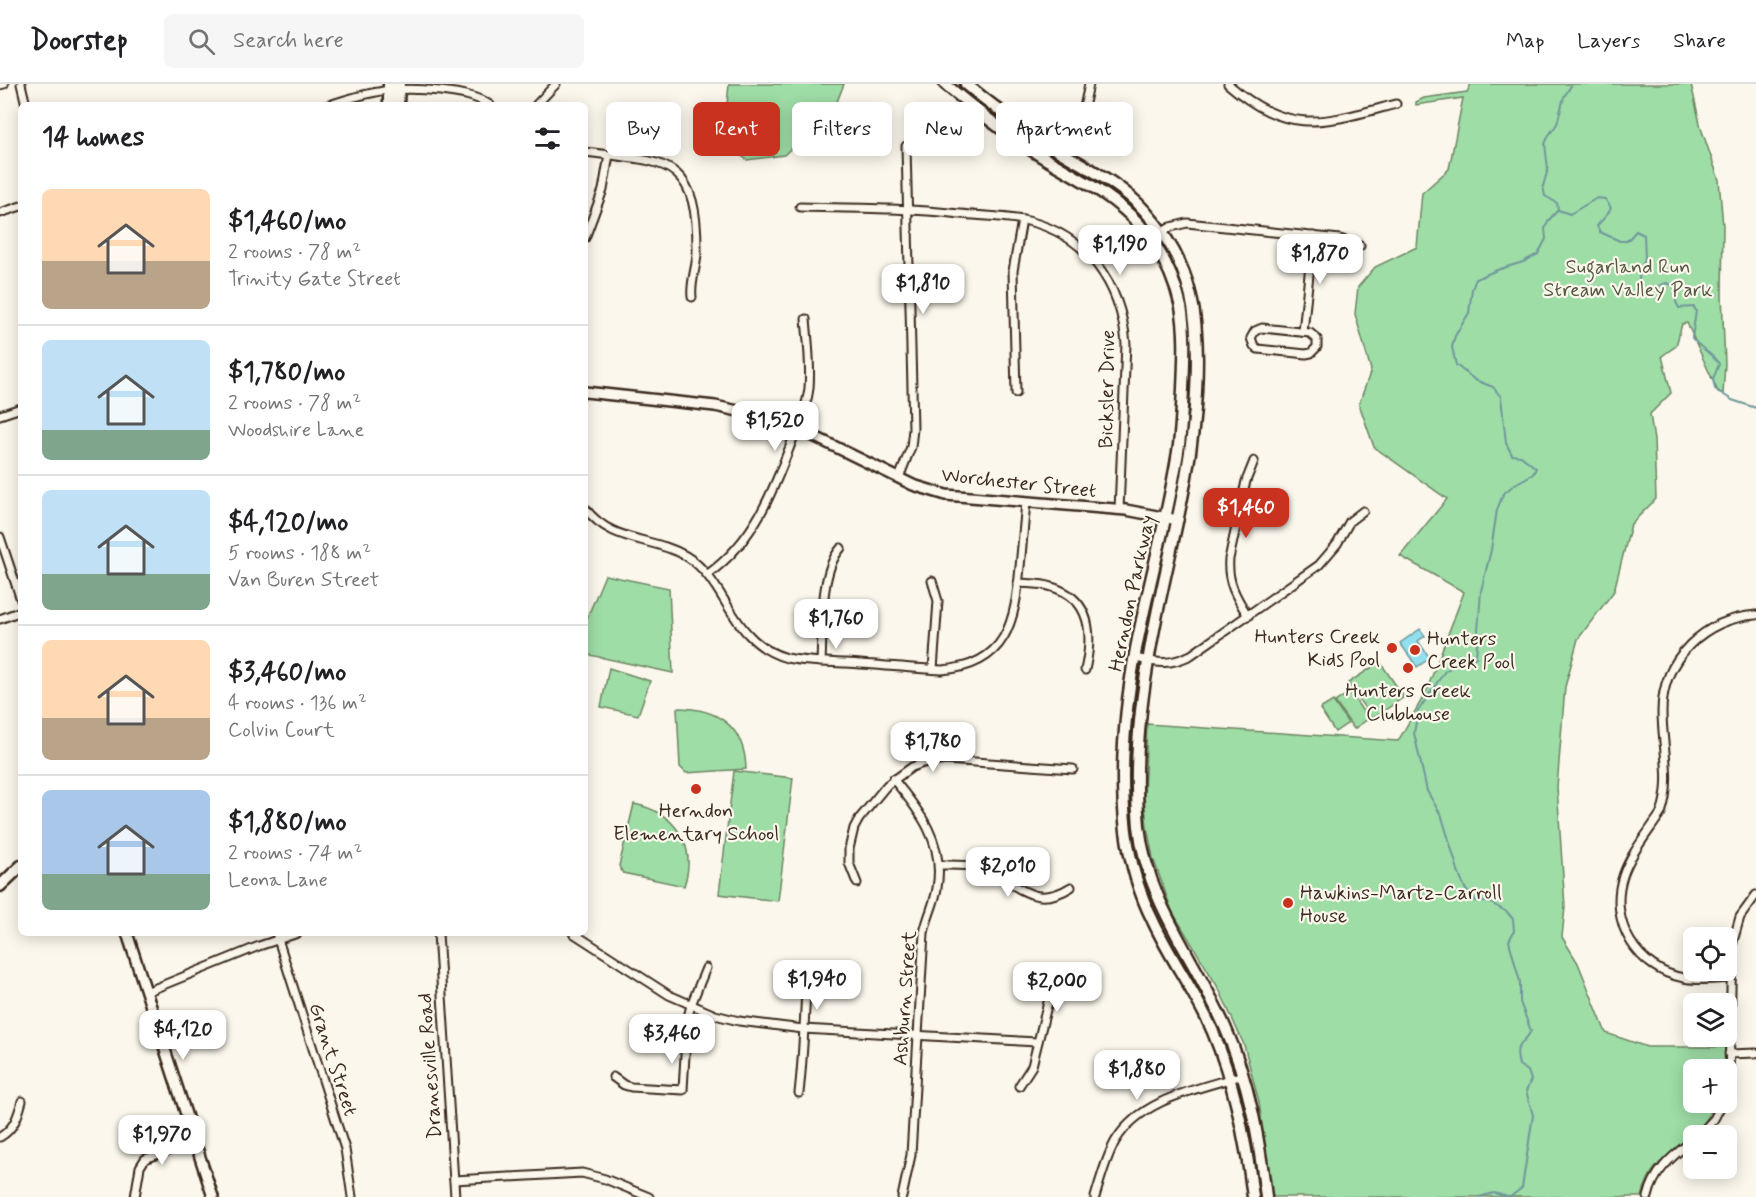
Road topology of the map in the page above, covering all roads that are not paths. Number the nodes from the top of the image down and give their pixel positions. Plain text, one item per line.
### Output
1 (21, 84) edge
2 (556, 84) edge
3 (945, 84) edge
4 (966, 84) edge
5 (1089, 84) edge
6 (1228, 84) edge
7 (394, 86) edge
8 (25, 102) edge
9 (338, 102) edge
10 (390, 102) edge
11 (397, 102) edge
12 (484, 102) edge
13 (539, 102) edge
14 (1085, 102) edge
15 (1396, 104) dead end
16 (996, 108) edge
17 (588, 153) edge
18 (606, 155) edge
19 (609, 156) edge
20 (618, 156) edge
21 (906, 156) edge
22 (1068, 156) edge
23 (18, 207) edge
24 (800, 207) dead end
25 (908, 208) junction
26 (0, 213) edge
27 (1022, 220) junction
28 (588, 229) edge
29 (1162, 232) junction
30 (1313, 236) junction
31 (1150, 239) junction
32 (1360, 246) dead end
33 (692, 297) dead end
34 (806, 319) dead end
35 (1303, 332) junction
36 (588, 392) edge
37 (1016, 393) dead end
38 (18, 409) edge
39 (0, 415) edge
40 (797, 428) junction
41 (1254, 460) dead end
42 (898, 478) junction
43 (1026, 502) junction
44 (1119, 510) junction
45 (588, 511) edge
46 (1362, 511) dead end
47 (1165, 517) junction
48 (1178, 520) junction
49 (0, 537) edge
50 (841, 548) dead end
51 (708, 574) junction
52 (932, 581) dead end
53 (1018, 583) junction
54 (18, 591) edge
55 (18, 612) edge
56 (1756, 615) edge
57 (1248, 616) junction
58 (0, 619) edge
59 (1135, 658) junction
60 (1148, 661) junction
61 (821, 662) junction
62 (933, 669) junction
63 (1085, 670) dead end
64 (1072, 769) dead end
65 (892, 779) junction
66 (939, 865) junction
67 (18, 869) edge
68 (857, 883) dead end
69 (0, 886) edge
70 (1071, 887) dead end
71 (1756, 895) edge
72 (1737, 927) edge
73 (128, 936) edge
74 (277, 936) edge
75 (438, 936) edge
76 (577, 936) edge
77 (706, 968) dead end
78 (1054, 978) dead end
79 (1683, 978) edge
80 (1730, 981) edge
81 (806, 991) dead end
82 (146, 992) junction
83 (691, 1005) junction
84 (802, 1029) junction
85 (918, 1035) junction
86 (1037, 1042) junction
87 (1756, 1053) edge
88 (1730, 1054) junction
89 (1729, 1059) edge
90 (1243, 1075) junction
91 (613, 1077) dead end
92 (1230, 1079) junction
93 (1019, 1086) dead end
94 (799, 1093) dead end
95 (22, 1101) dead end
96 (1717, 1113) edge
97 (1708, 1125) edge
98 (0, 1137) edge
99 (195, 1142) junction
100 (1683, 1149) edge
101 (454, 1180) junction
102 (135, 1197) edge
103 (213, 1197) edge
104 (352, 1197) edge
105 (455, 1197) edge
106 (649, 1197) edge
107 (902, 1197) edge
108 (1095, 1197) edge
109 (1253, 1197) edge
110 (1266, 1197) edge
111 (1648, 1197) edge

1 - 8 street
2 - 13 street
3 - 31 main road, Herndon Parkway
4 - 16 main road, Herndon Parkway
5 - 14 street
6 - 15 street
7 - 9 street
7 - 10 main road
7 - 11 main road
7 - 12 street
17 - 18 street
19 - 28 street
20 - 33 street
21 - 25 street
22 - 29 main road, Herndon Parkway
23 - 26 street
24 - 25 street, Bicksler Drive
25 - 27 street, Bicksler Drive
25 - 42 street
27 - 37 street
27 - 44 street, Bicksler Drive
29 - 30 street
29 - 31 street
29 - 48 main road, Herndon Parkway
30 - 32 street
30 - 35 street
31 - 47 main road, Herndon Parkway
34 - 40 street
35 - 35 street
36 - 40 street, Worchester Street
38 - 39 street
40 - 42 street, Worchester Street
40 - 51 street
41 - 57 street
42 - 43 street, Worchester Street
43 - 44 street, Worchester Street
43 - 53 street
44 - 47 street, Worchester Street
45 - 51 street
46 - 57 street
47 - 48 street, Worchester Street
47 - 59 main road, Herndon Parkway
48 - 60 main road, Herndon Parkway
49 - 54 street
50 - 61 street
51 - 61 street
52 - 62 street
53 - 62 street
53 - 63 street
55 - 58 street
56 - 79 street
57 - 60 street
59 - 60 street
59 - 92 main road, Herndon Parkway
60 - 90 main road, Herndon Parkway
61 - 62 street
64 - 65 street
65 - 66 street, Ashburn Street
65 - 68 street
66 - 70 street
66 - 85 street, Ashburn Street
67 - 69 main road
71 - 72 street
73 - 82 street
74 - 82 street
74 - 104 street, Grant Street
75 - 101 street, Dranesville Road
76 - 83 street
77 - 83 street
78 - 86 street
80 - 88 street
81 - 84 street
82 - 99 street
83 - 84 street
83 - 91 street
84 - 85 street
84 - 94 street
85 - 86 street
85 - 107 street, Ashburn Street
86 - 93 street
87 - 88 street
88 - 89 street
90 - 92 street
90 - 110 main road, Herndon Parkway
92 - 108 street
92 - 109 main road, Herndon Parkway
95 - 98 street
96 - 97 street
99 - 102 street
99 - 103 street
100 - 111 street
101 - 105 street, Dranesville Road
101 - 106 street

